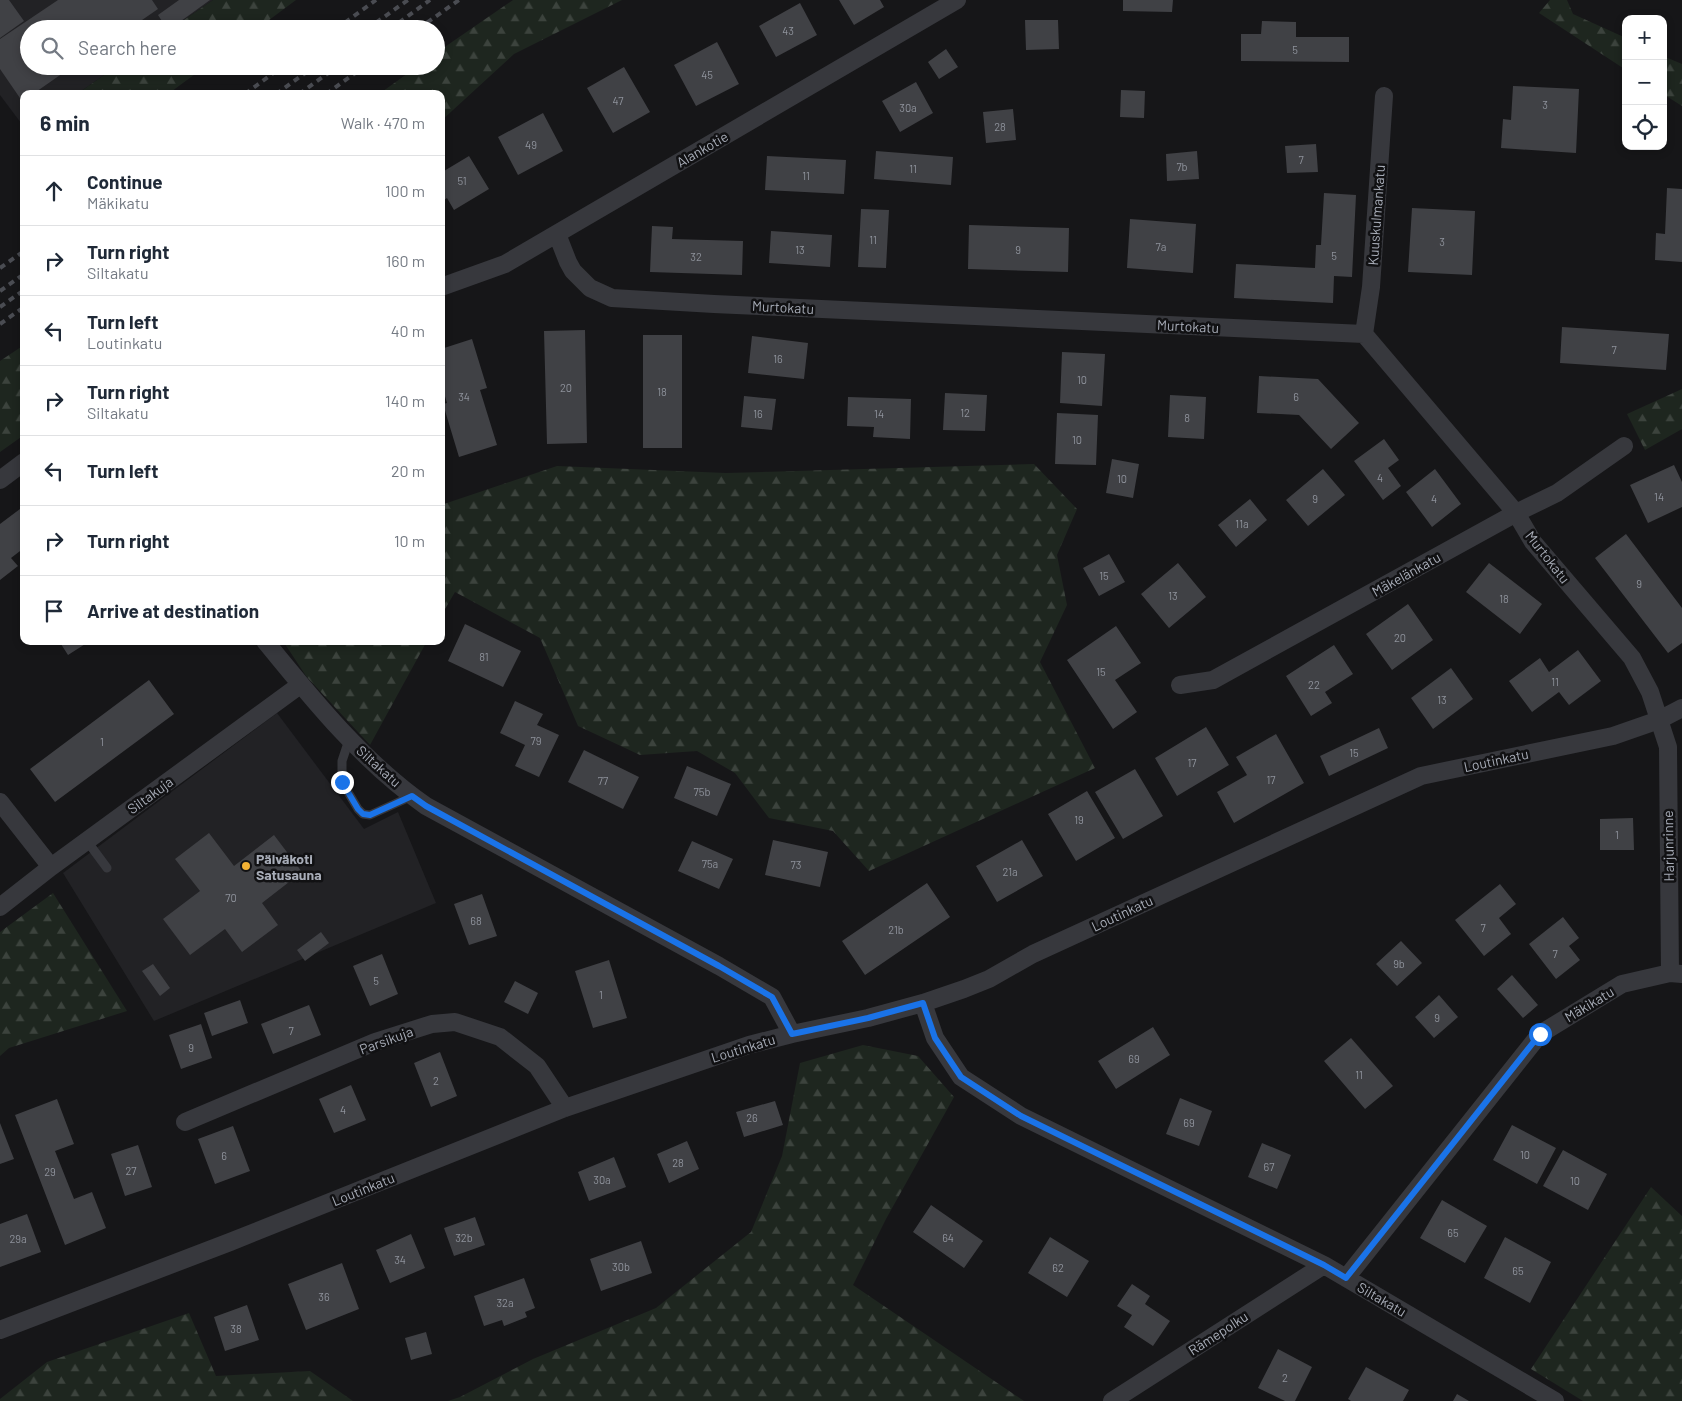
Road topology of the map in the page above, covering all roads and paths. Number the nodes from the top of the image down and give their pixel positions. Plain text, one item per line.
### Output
1 (957, 0) edge
2 (1384, 96) dead end
3 (556, 234) junction
4 (445, 286) edge
5 (1364, 334) junction
6 (1624, 446) dead end
7 (20, 465) edge
8 (0, 480) edge
9 (1516, 513) junction
10 (268, 645) edge
11 (300, 685) junction
12 (1180, 685) dead end
13 (1682, 708) edge
14 (1660, 720) junction
15 (349, 740) junction
16 (412, 796) junction
17 (0, 802) edge
18 (87, 841) junction
19 (51, 867) junction
20 (107, 868) dead end
21 (0, 907) edge
22 (1676, 974) edge
23 (923, 1003) junction
24 (792, 1034) junction
25 (565, 1108) junction
26 (185, 1122) dead end
27 (1324, 1265) junction
28 (1346, 1278) junction
29 (0, 1330) edge
30 (1112, 1401) edge
31 (1555, 1401) edge

1 - 3 street, Alankotie
2 - 5 street, Kuuskulmankatu
3 - 4 street, Alankotie
3 - 5 street, Murtokatu
5 - 9 street, Murtokatu
6 - 9 street, Mäkelänkatu
7 - 8 street
9 - 12 street, Mäkelänkatu
9 - 14 street, Murtokatu
10 - 11 street, Siltakatu
11 - 15 street, Siltakatu
11 - 18 street, Siltakuja
13 - 14 street, Loutinkatu
14 - 22 street, Harjunrinne
14 - 23 street, Loutinkatu
15 - 16 street, Siltakatu
15 - 16 lane
16 - 24 street, Siltakatu
17 - 19 street
18 - 19 street, Siltakuja
18 - 20 lane
19 - 21 street, Siltakuja
22 - 28 street, Mäkikatu
23 - 24 street, Loutinkatu
23 - 27 street, Siltakatu
24 - 25 street, Loutinkatu
25 - 26 street, Parsikuja
25 - 29 street, Loutinkatu
27 - 28 street, Siltakatu
27 - 30 street, Rämepolku
28 - 31 street, Siltakatu

